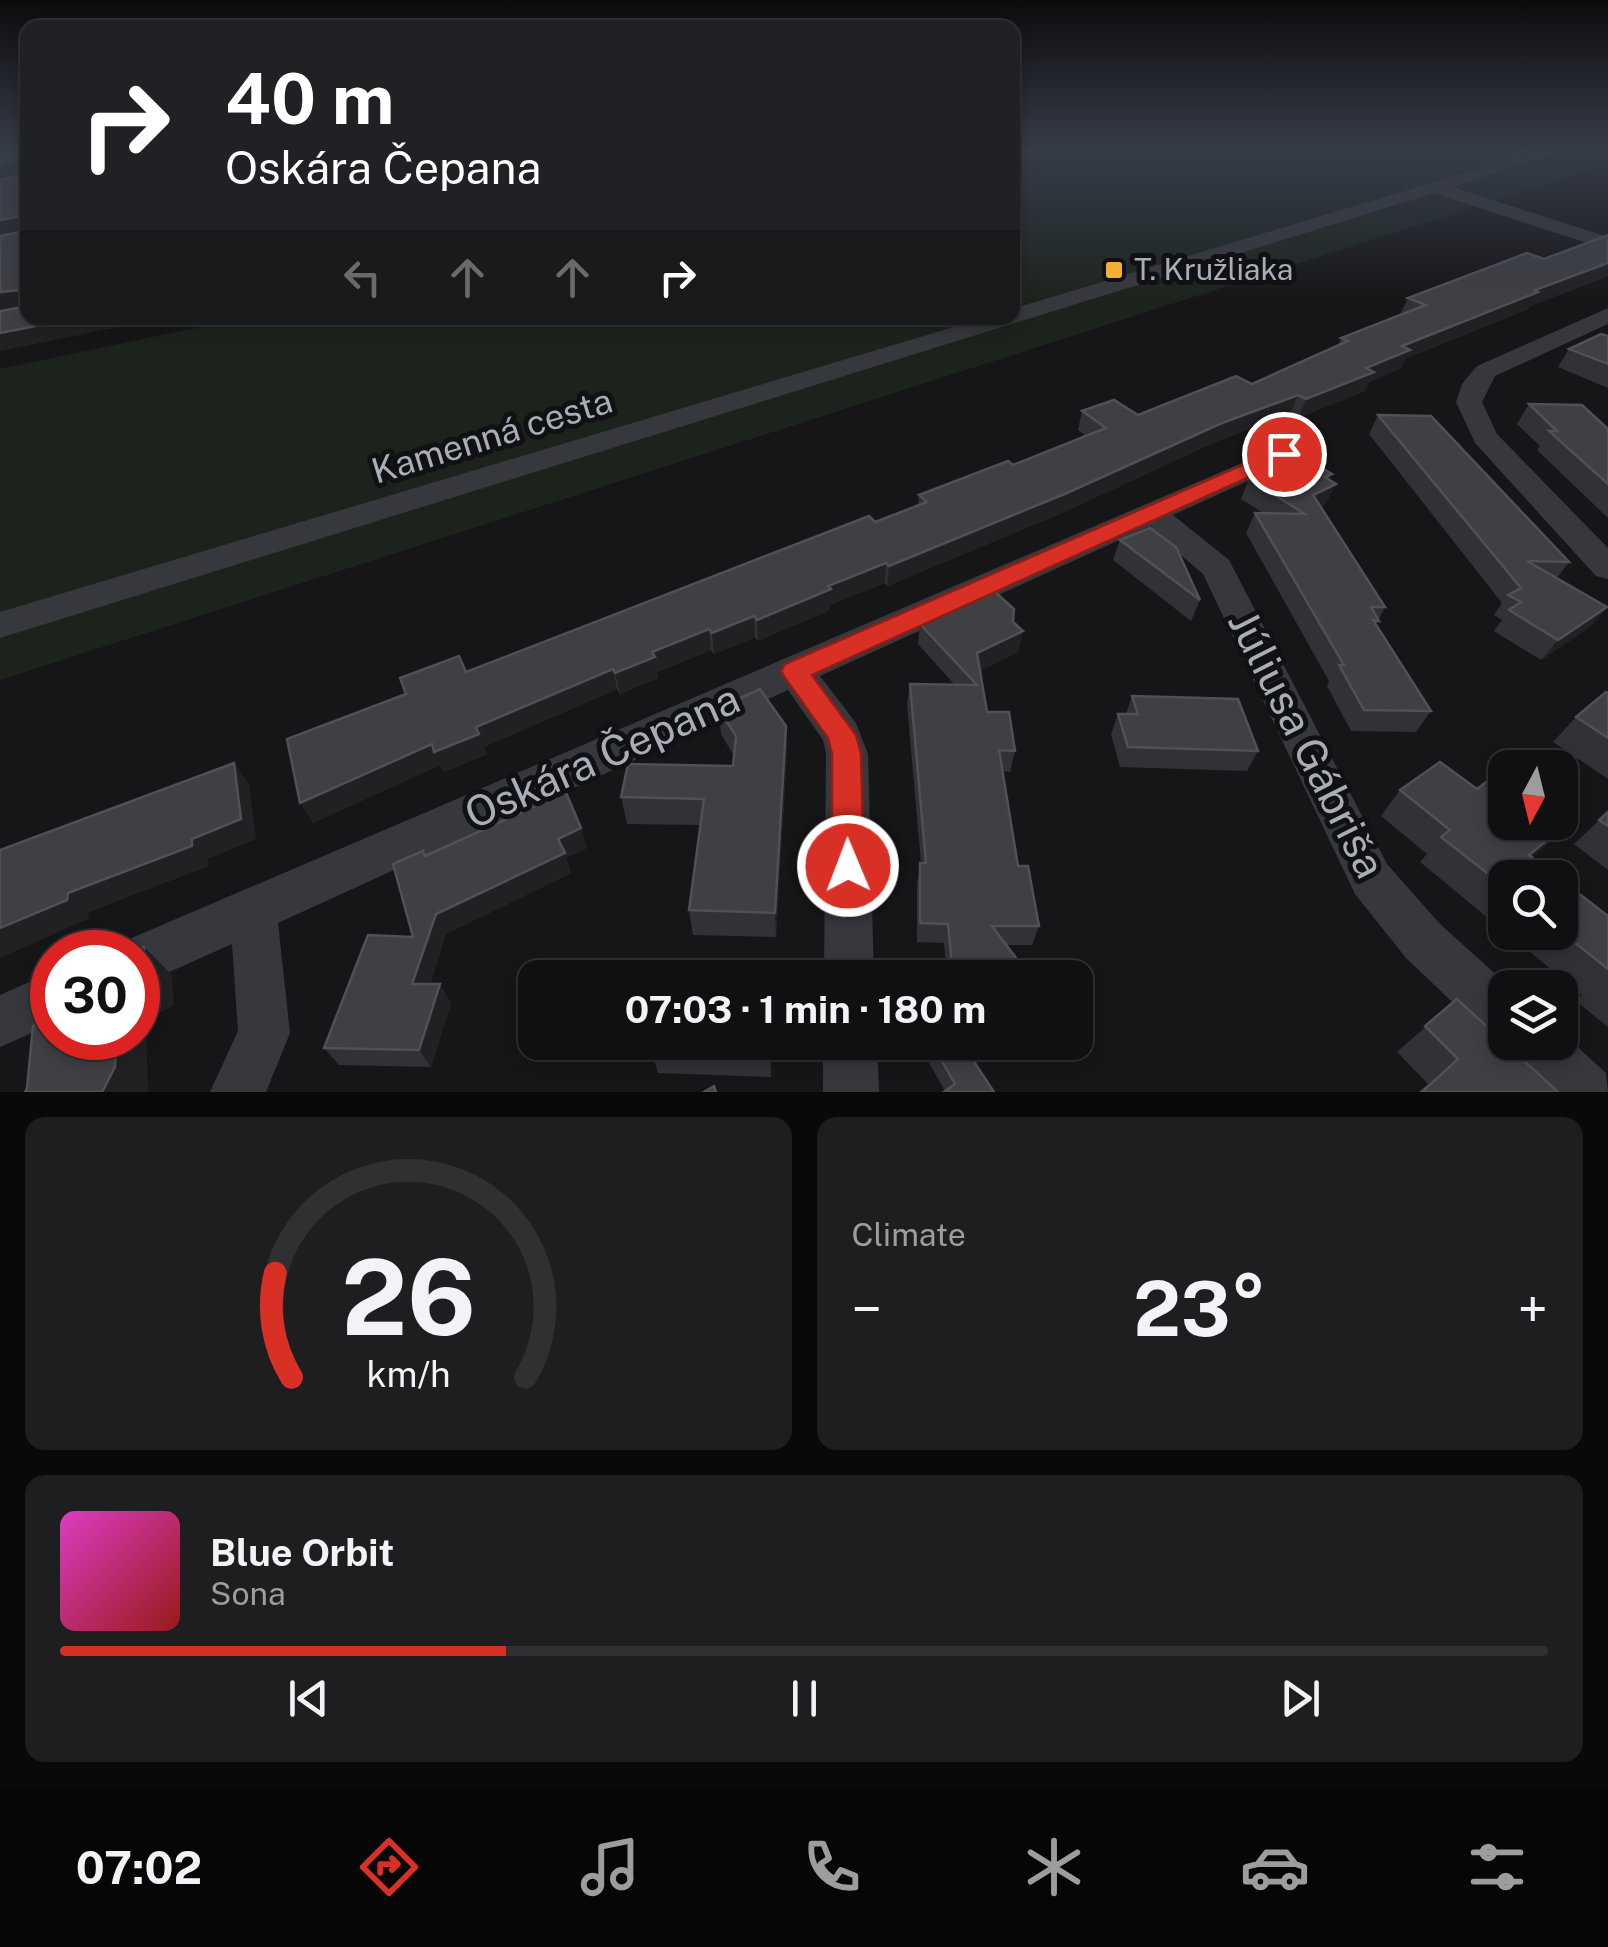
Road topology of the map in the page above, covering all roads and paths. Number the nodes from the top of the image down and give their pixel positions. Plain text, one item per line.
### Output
1 (1391, 201) edge
2 (1474, 201) edge
3 (1608, 244) edge
4 (1020, 314) edge
5 (1608, 315) edge
6 (984, 325) edge
7 (1579, 329) junction
8 (1608, 340) edge
9 (1284, 454) dead end
10 (1152, 514) junction
11 (1608, 568) edge
12 (0, 624) edge
13 (794, 671) junction
14 (253, 910) junction
15 (160, 951) edge
16 (849, 960) edge
17 (1488, 1001) edge
18 (30, 1008) edge
19 (0, 1021) edge
20 (850, 1060) edge
21 (1552, 1060) edge
22 (238, 1092) edge
23 (851, 1092) edge
24 (1586, 1092) edge

1 - 4 street, Kamenná cesta
2 - 3 street
5 - 7 street
6 - 12 street, Kamenná cesta
7 - 8 street
7 - 11 street
9 - 10 street, Oskára Čepana
10 - 13 street, Oskára Čepana
10 - 17 street, Júliusa Gábriša
13 - 14 street, Oskára Čepana
13 - 16 street
14 - 15 street, Oskára Čepana
14 - 22 street
18 - 19 street
20 - 23 street
21 - 24 street

